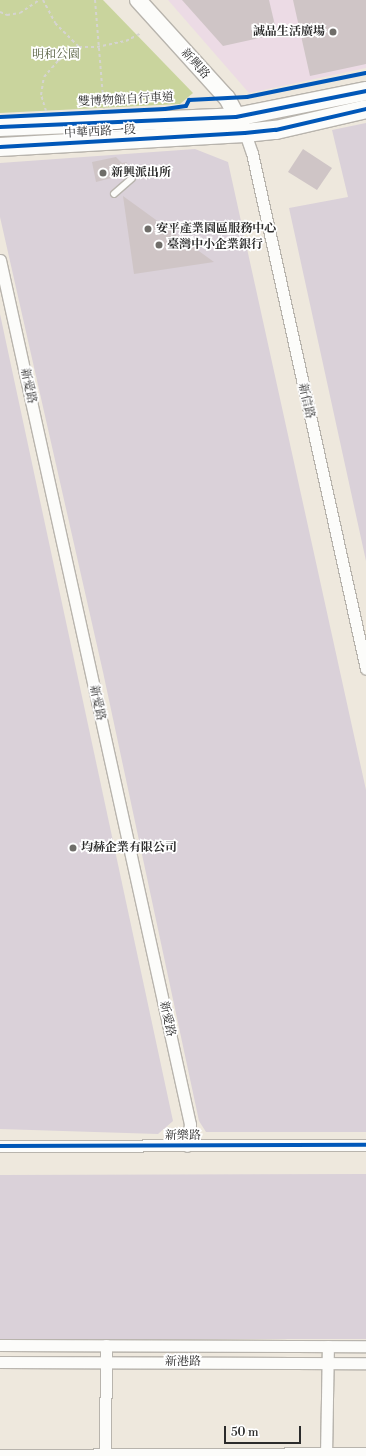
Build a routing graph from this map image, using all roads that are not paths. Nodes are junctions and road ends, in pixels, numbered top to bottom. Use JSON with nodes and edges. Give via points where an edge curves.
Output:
{"nodes":[{"id":1,"x":138,"y":0,"type":"edge"},
{"id":2,"x":366,"y":91,"type":"edge"},
{"id":3,"x":366,"y":109,"type":"edge"},
{"id":4,"x":236,"y":117,"type":"junction"},
{"id":5,"x":0,"y":127,"type":"edge"},
{"id":6,"x":245,"y":133,"type":"junction"},
{"id":7,"x":0,"y":146,"type":"edge"},
{"id":8,"x":132,"y":179,"type":"dead end"},
{"id":9,"x":114,"y":194,"type":"dead end"},
{"id":10,"x":0,"y":260,"type":"edge"},
{"id":11,"x":366,"y":669,"type":"edge"},
{"id":12,"x":366,"y":1145,"type":"edge"},
{"id":13,"x":0,"y":1146,"type":"edge"},
{"id":14,"x":187,"y":1146,"type":"junction"},
{"id":15,"x":0,"y":1345,"type":"edge"},
{"id":16,"x":106,"y":1345,"type":"junction"},
{"id":17,"x":328,"y":1346,"type":"junction"},
{"id":18,"x":366,"y":1346,"type":"edge"},
{"id":19,"x":0,"y":1362,"type":"edge"},
{"id":20,"x":106,"y":1362,"type":"junction"},
{"id":21,"x":328,"y":1363,"type":"junction"},
{"id":22,"x":366,"y":1363,"type":"edge"},
{"id":23,"x":366,"y":1453,"type":"edge"},
{"id":24,"x":0,"y":1455,"type":"edge"},
{"id":25,"x":105,"y":1455,"type":"edge"},
{"id":26,"x":326,"y":1455,"type":"edge"}],
"edges":[{"from":1,"to":4,"type":"street","name":"新興路","via":[[227,98]]},
{"from":2,"to":4,"type":"main road","name":"中華西路一段"},
{"from":3,"to":6,"type":"main road","name":"中華西路一段","via":[[276,130]]},
{"from":4,"to":5,"type":"main road","name":"中華西路一段"},
{"from":4,"to":6,"type":"street","name":"新興路"},
{"from":6,"to":7,"type":"main road","name":"中華西路一段"},
{"from":6,"to":11,"type":"street","name":"新信路","via":[[252,153]]},
{"from":8,"to":9,"type":"lane"},
{"from":10,"to":14,"type":"street","name":"新愛路","via":[[190,1124]]},
{"from":12,"to":14,"type":"street","name":"新樂路"},
{"from":13,"to":14,"type":"street","name":"新樂路"},
{"from":15,"to":16,"type":"street","name":"新港路"},
{"from":16,"to":17,"type":"street","name":"新港路"},
{"from":16,"to":20,"type":"street"},
{"from":17,"to":18,"type":"street","name":"新港路"},
{"from":17,"to":21,"type":"street"},
{"from":19,"to":20,"type":"street","name":"新港路"},
{"from":20,"to":21,"type":"street","name":"新港路"},
{"from":20,"to":25,"type":"street"},
{"from":21,"to":22,"type":"street","name":"新港路"},
{"from":21,"to":26,"type":"street"},
{"from":23,"to":26,"type":"street"},
{"from":24,"to":25,"type":"street"},
{"from":25,"to":26,"type":"street"}]}
